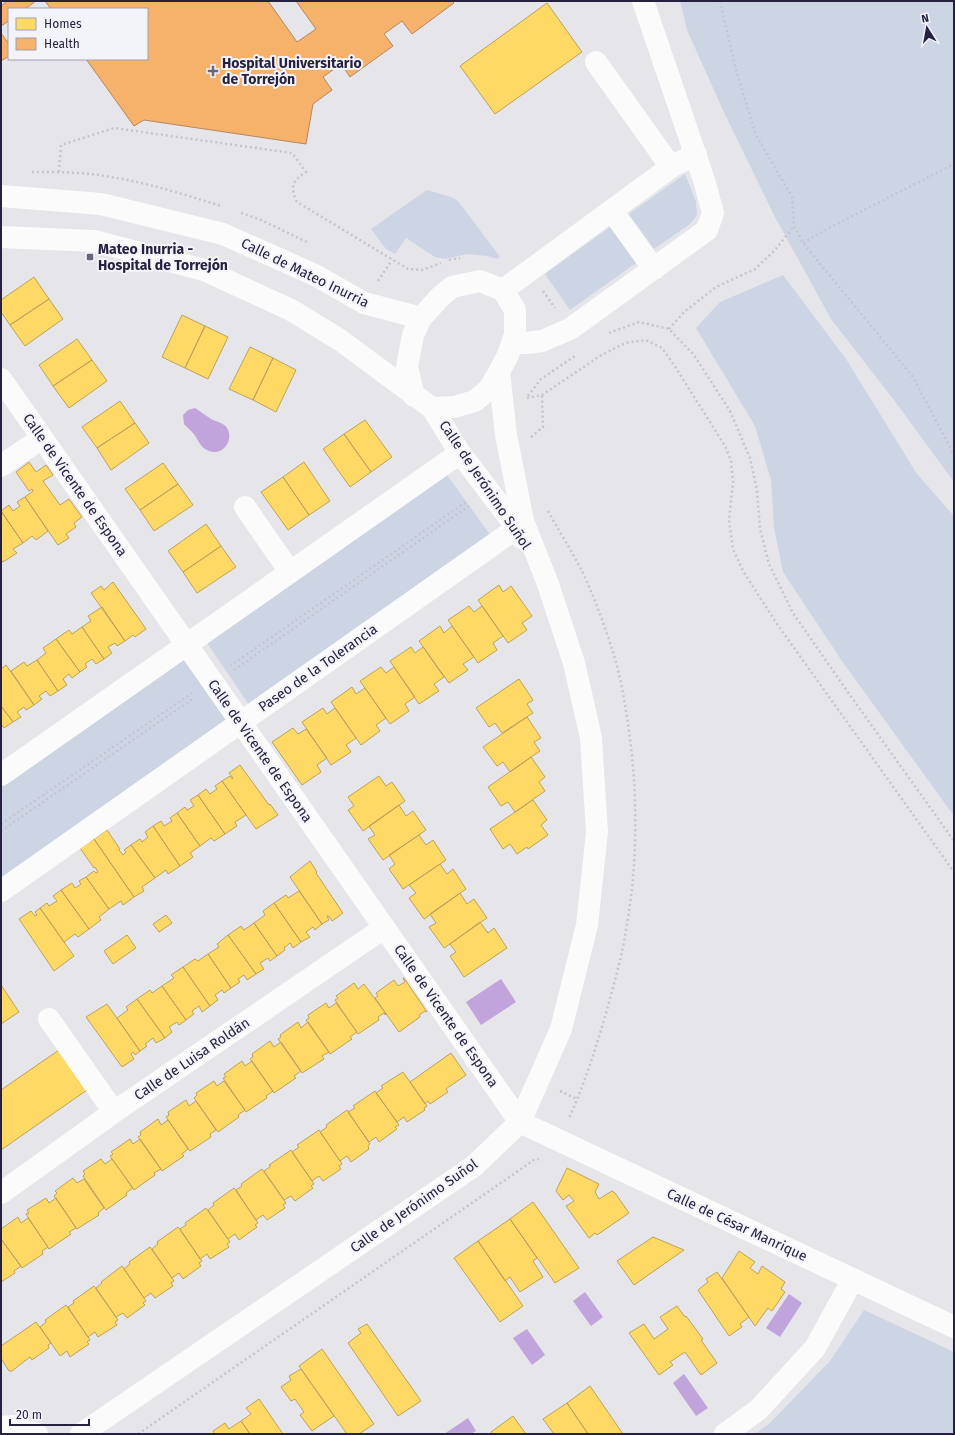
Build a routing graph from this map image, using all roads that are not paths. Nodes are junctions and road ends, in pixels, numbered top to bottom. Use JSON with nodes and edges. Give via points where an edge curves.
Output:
{"nodes":[{"id":1,"x":643,"y":1,"type":"edge"},
{"id":2,"x":596,"y":62,"type":"dead end"},
{"id":3,"x":696,"y":154,"type":"junction"},
{"id":4,"x":671,"y":167,"type":"junction"},
{"id":5,"x":1,"y":196,"type":"edge"},
{"id":6,"x":612,"y":211,"type":"junction"},
{"id":7,"x":1,"y":238,"type":"edge"},
{"id":8,"x":654,"y":269,"type":"junction"},
{"id":9,"x":504,"y":290,"type":"junction"},
{"id":10,"x":421,"y":318,"type":"junction"},
{"id":11,"x":512,"y":344,"type":"junction"},
{"id":12,"x":499,"y":372,"type":"junction"},
{"id":13,"x":1,"y":379,"type":"edge"},
{"id":14,"x":414,"y":396,"type":"junction"},
{"id":15,"x":432,"y":408,"type":"junction"},
{"id":16,"x":42,"y":438,"type":"junction"},
{"id":17,"x":460,"y":453,"type":"junction"},
{"id":18,"x":1,"y":466,"type":"edge"},
{"id":19,"x":245,"y":506,"type":"dead end"},
{"id":20,"x":517,"y":528,"type":"junction"},
{"id":21,"x":290,"y":572,"type":"junction"},
{"id":22,"x":548,"y":584,"type":"junction"},
{"id":23,"x":186,"y":645,"type":"junction"},
{"id":24,"x":240,"y":722,"type":"junction"},
{"id":25,"x":1,"y":775,"type":"edge"},
{"id":26,"x":1,"y":891,"type":"edge"},
{"id":27,"x":384,"y":928,"type":"junction"},
{"id":28,"x":49,"y":1019,"type":"dead end"},
{"id":29,"x":114,"y":1112,"type":"junction"},
{"id":30,"x":520,"y":1122,"type":"junction"},
{"id":31,"x":1,"y":1193,"type":"edge"},
{"id":32,"x":853,"y":1279,"type":"junction"},
{"id":33,"x":954,"y":1327,"type":"edge"},
{"id":34,"x":1,"y":1427,"type":"edge"},
{"id":35,"x":36,"y":1434,"type":"edge"},
{"id":36,"x":81,"y":1434,"type":"edge"},
{"id":37,"x":724,"y":1434,"type":"edge"}],
"edges":[{"from":1,"to":3,"type":"street"},
{"from":2,"to":4,"type":"street"},
{"from":3,"to":4,"type":"street"},
{"from":3,"to":8,"type":"street","via":[[713,213],[707,230]]},
{"from":4,"to":6,"type":"street"},
{"from":5,"to":10,"type":"street","name":"Calle de Mateo Inurria","via":[[101,204],[223,234],[316,275],[364,303]]},
{"from":6,"to":8,"type":"street"},
{"from":6,"to":9,"type":"street"},
{"from":7,"to":14,"type":"street","via":[[94,241],[204,270],[291,310],[346,344]]},
{"from":8,"to":11,"type":"street","via":[[570,329],[542,341]]},
{"from":9,"to":10,"type":"street","via":[[480,281],[452,287]]},
{"from":9,"to":11,"type":"street","via":[[515,310],[515,334]]},
{"from":10,"to":14,"type":"street","via":[[413,335],[407,366]]},
{"from":11,"to":12,"type":"street"},
{"from":12,"to":15,"type":"street","via":[[489,389],[475,401],[454,407]]},
{"from":12,"to":22,"type":"street","name":"Calle de Jerónimo Suñol","via":[[506,435],[523,521]]},
{"from":13,"to":16,"type":"street","name":"Calle de Vicente de Espona"},
{"from":14,"to":15,"type":"street"},
{"from":15,"to":17,"type":"street","name":"Calle de Jerónimo Suñol"},
{"from":16,"to":18,"type":"street"},
{"from":16,"to":23,"type":"street","name":"Calle de Vicente de Espona"},
{"from":17,"to":20,"type":"street","name":"Calle de Jerónimo Suñol","via":[[479,495]]},
{"from":17,"to":21,"type":"street"},
{"from":19,"to":21,"type":"street"},
{"from":20,"to":22,"type":"street","name":"Calle de Jerónimo Suñol"},
{"from":20,"to":24,"type":"street","name":"Paseo de la Tolerancia"},
{"from":21,"to":23,"type":"street"},
{"from":22,"to":30,"type":"street","name":"Calle de Jerónimo Suñol","via":[[574,663],[591,738],[596,832],[588,925],[561,1029]]},
{"from":23,"to":24,"type":"street","name":"Calle de Vicente de Espona"},
{"from":23,"to":25,"type":"street"},
{"from":24,"to":26,"type":"street","name":"Paseo de la Tolerancia"},
{"from":24,"to":27,"type":"street","name":"Calle de Vicente de Espona"},
{"from":27,"to":29,"type":"street","name":"Calle de Luisa Roldán"},
{"from":27,"to":30,"type":"street","name":"Calle de Vicente de Espona"},
{"from":28,"to":29,"type":"street"},
{"from":29,"to":31,"type":"street","name":"Calle de Luisa Roldán"},
{"from":30,"to":32,"type":"street","name":"Calle de César Manrique"},
{"from":30,"to":36,"type":"street","name":"Calle de Jerónimo Suñol","via":[[474,1166]]},
{"from":32,"to":33,"type":"street","name":"Calle de César Manrique"},
{"from":32,"to":37,"type":"street","via":[[815,1348],[758,1410]]},
{"from":34,"to":35,"type":"street","via":[[14,1426]]}]}
